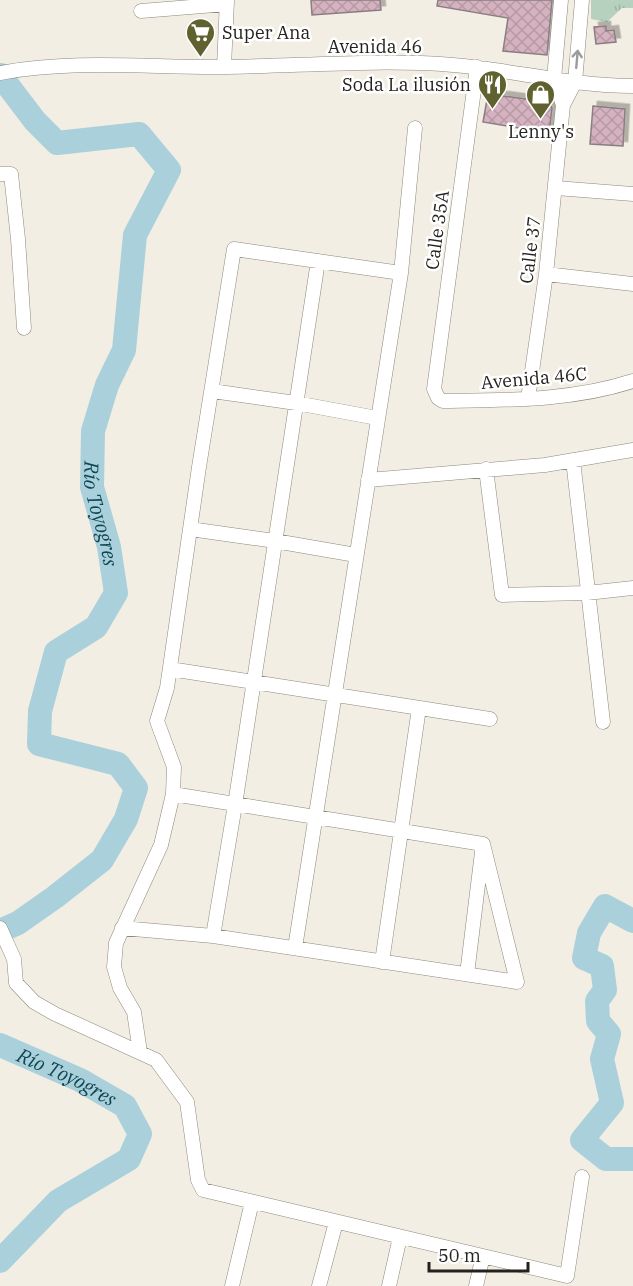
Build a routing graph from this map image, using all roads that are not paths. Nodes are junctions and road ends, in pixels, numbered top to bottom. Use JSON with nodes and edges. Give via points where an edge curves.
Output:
{"nodes":[{"id":1,"x":561,"y":0,"type":"edge"},
{"id":2,"x":582,"y":0,"type":"edge"},
{"id":3,"x":227,"y":2,"type":"edge"},
{"id":4,"x":141,"y":11,"type":"dead end"},
{"id":5,"x":224,"y":67,"type":"junction"},
{"id":6,"x":477,"y":68,"type":"junction"},
{"id":7,"x":4,"y":72,"type":"edge"},
{"id":8,"x":554,"y":79,"type":"junction"},
{"id":9,"x":575,"y":82,"type":"junction"},
{"id":10,"x":633,"y":86,"type":"edge"},
{"id":11,"x":563,"y":105,"type":"junction"},
{"id":12,"x":415,"y":128,"type":"dead end"},
{"id":13,"x":0,"y":174,"type":"edge"},
{"id":14,"x":556,"y":188,"type":"junction"},
{"id":15,"x":633,"y":194,"type":"edge"},
{"id":16,"x":318,"y":261,"type":"junction"},
{"id":17,"x":400,"y":273,"type":"junction"},
{"id":18,"x":546,"y":274,"type":"junction"},
{"id":19,"x":633,"y":284,"type":"edge"},
{"id":20,"x":24,"y":328,"type":"dead end"},
{"id":21,"x":633,"y":381,"type":"edge"},
{"id":22,"x":212,"y":391,"type":"junction"},
{"id":23,"x":438,"y":398,"type":"joint"},
{"id":24,"x":528,"y":399,"type":"junction"},
{"id":25,"x":296,"y":403,"type":"junction"},
{"id":26,"x":377,"y":418,"type":"junction"},
{"id":27,"x":633,"y":450,"type":"edge"},
{"id":28,"x":573,"y":460,"type":"junction"},
{"id":29,"x":486,"y":469,"type":"junction"},
{"id":30,"x":368,"y":480,"type":"junction"},
{"id":31,"x":190,"y":529,"type":"junction"},
{"id":32,"x":275,"y":541,"type":"junction"},
{"id":33,"x":356,"y":555,"type":"junction"},
{"id":34,"x":633,"y":588,"type":"edge"},
{"id":35,"x":587,"y":593,"type":"junction"},
{"id":36,"x":170,"y":669,"type":"junction"},
{"id":37,"x":253,"y":683,"type":"junction"},
{"id":38,"x":334,"y":695,"type":"junction"},
{"id":39,"x":419,"y":708,"type":"junction"},
{"id":40,"x":490,"y":719,"type":"dead end"},
{"id":41,"x":603,"y":722,"type":"dead end"},
{"id":42,"x":173,"y":794,"type":"junction"},
{"id":43,"x":235,"y":805,"type":"junction"},
{"id":44,"x":315,"y":816,"type":"junction"},
{"id":45,"x":400,"y":830,"type":"junction"},
{"id":46,"x":483,"y":844,"type":"junction"},
{"id":47,"x":0,"y":928,"type":"edge"},
{"id":48,"x":122,"y":928,"type":"junction"},
{"id":49,"x":213,"y":936,"type":"junction"},
{"id":50,"x":295,"y":948,"type":"junction"},
{"id":51,"x":382,"y":962,"type":"junction"},
{"id":52,"x":467,"y":974,"type":"junction"},
{"id":53,"x":140,"y":1052,"type":"junction"},
{"id":54,"x":582,"y":1177,"type":"dead end"},
{"id":55,"x":252,"y":1202,"type":"junction"},
{"id":56,"x":336,"y":1222,"type":"junction"},
{"id":57,"x":400,"y":1237,"type":"junction"},
{"id":58,"x":483,"y":1256,"type":"junction"},
{"id":59,"x":565,"y":1281,"type":"edge"},
{"id":60,"x":232,"y":1286,"type":"edge"},
{"id":61,"x":319,"y":1286,"type":"edge"},
{"id":62,"x":389,"y":1286,"type":"edge"},
{"id":63,"x":476,"y":1286,"type":"edge"}],
"edges":[{"from":1,"to":8,"type":"street","name":"Calle 37"},
{"from":9,"to":2,"type":"street","name":"Calle 37","one_way":true},
{"from":3,"to":4,"type":"street"},
{"from":3,"to":5,"type":"street"},
{"from":5,"to":6,"type":"street","name":"Avenida 46","via":[[414,62]]},
{"from":5,"to":7,"type":"street","name":"Avenida 46","via":[[99,65]]},
{"from":6,"to":8,"type":"street","name":"Avenida 46"},
{"from":6,"to":23,"type":"street","name":"Calle 35A","via":[[434,389]]},
{"from":8,"to":9,"type":"street","name":"Avenida 46"},
{"from":8,"to":11,"type":"street","name":"Calle 37"},
{"from":9,"to":10,"type":"street","name":"Avenida 46"},
{"from":9,"to":11,"type":"street","name":"Calle 37"},
{"from":11,"to":14,"type":"street","name":"Calle 37"},
{"from":12,"to":17,"type":"street"},
{"from":13,"to":20,"type":"street","via":[[11,174]]},
{"from":14,"to":15,"type":"street"},
{"from":14,"to":18,"type":"street","name":"Calle 37"},
{"from":16,"to":17,"type":"street"},
{"from":16,"to":22,"type":"street","via":[[234,249]]},
{"from":16,"to":25,"type":"street"},
{"from":17,"to":26,"type":"street"},
{"from":18,"to":19,"type":"street"},
{"from":18,"to":24,"type":"street","name":"Calle 37"},
{"from":21,"to":24,"type":"street","name":"Avenida 46C","via":[[607,390]]},
{"from":22,"to":25,"type":"street"},
{"from":22,"to":31,"type":"street"},
{"from":23,"to":24,"type":"street","name":"Avenida 46C"},
{"from":25,"to":26,"type":"street"},
{"from":25,"to":32,"type":"street"},
{"from":26,"to":30,"type":"street"},
{"from":27,"to":28,"type":"street"},
{"from":28,"to":29,"type":"street"},
{"from":28,"to":35,"type":"street"},
{"from":29,"to":30,"type":"street"},
{"from":29,"to":35,"type":"street","via":[[502,595]]},
{"from":30,"to":33,"type":"street"},
{"from":31,"to":32,"type":"street"},
{"from":31,"to":36,"type":"street"},
{"from":32,"to":33,"type":"street"},
{"from":32,"to":37,"type":"street"},
{"from":33,"to":38,"type":"street"},
{"from":34,"to":35,"type":"street"},
{"from":35,"to":41,"type":"street"},
{"from":36,"to":37,"type":"street"},
{"from":36,"to":42,"type":"street","via":[[157,721],[174,767]]},
{"from":37,"to":38,"type":"street"},
{"from":37,"to":43,"type":"street"},
{"from":38,"to":39,"type":"street"},
{"from":38,"to":44,"type":"street"},
{"from":39,"to":40,"type":"street"},
{"from":39,"to":45,"type":"street"},
{"from":42,"to":43,"type":"street"},
{"from":42,"to":48,"type":"street","via":[[161,845]]},
{"from":43,"to":44,"type":"street"},
{"from":43,"to":49,"type":"street"},
{"from":44,"to":45,"type":"street"},
{"from":44,"to":50,"type":"street"},
{"from":45,"to":46,"type":"street"},
{"from":45,"to":51,"type":"street"},
{"from":46,"to":52,"type":"street"},
{"from":46,"to":52,"type":"street","via":[[517,982]]},
{"from":47,"to":53,"type":"street","via":[[14,959],[16,983],[34,1002]]},
{"from":48,"to":49,"type":"street"},
{"from":48,"to":53,"type":"street","via":[[114,967],[120,988],[134,1012]]},
{"from":49,"to":50,"type":"street"},
{"from":50,"to":51,"type":"street"},
{"from":51,"to":52,"type":"street"},
{"from":53,"to":55,"type":"street","via":[[156,1060],[188,1102],[198,1180],[203,1190]]},
{"from":54,"to":59,"type":"street"},
{"from":55,"to":56,"type":"street"},
{"from":55,"to":60,"type":"street"},
{"from":56,"to":57,"type":"street"},
{"from":56,"to":61,"type":"street"},
{"from":57,"to":58,"type":"street"},
{"from":57,"to":62,"type":"street"},
{"from":58,"to":59,"type":"street"},
{"from":58,"to":63,"type":"street"}]}
